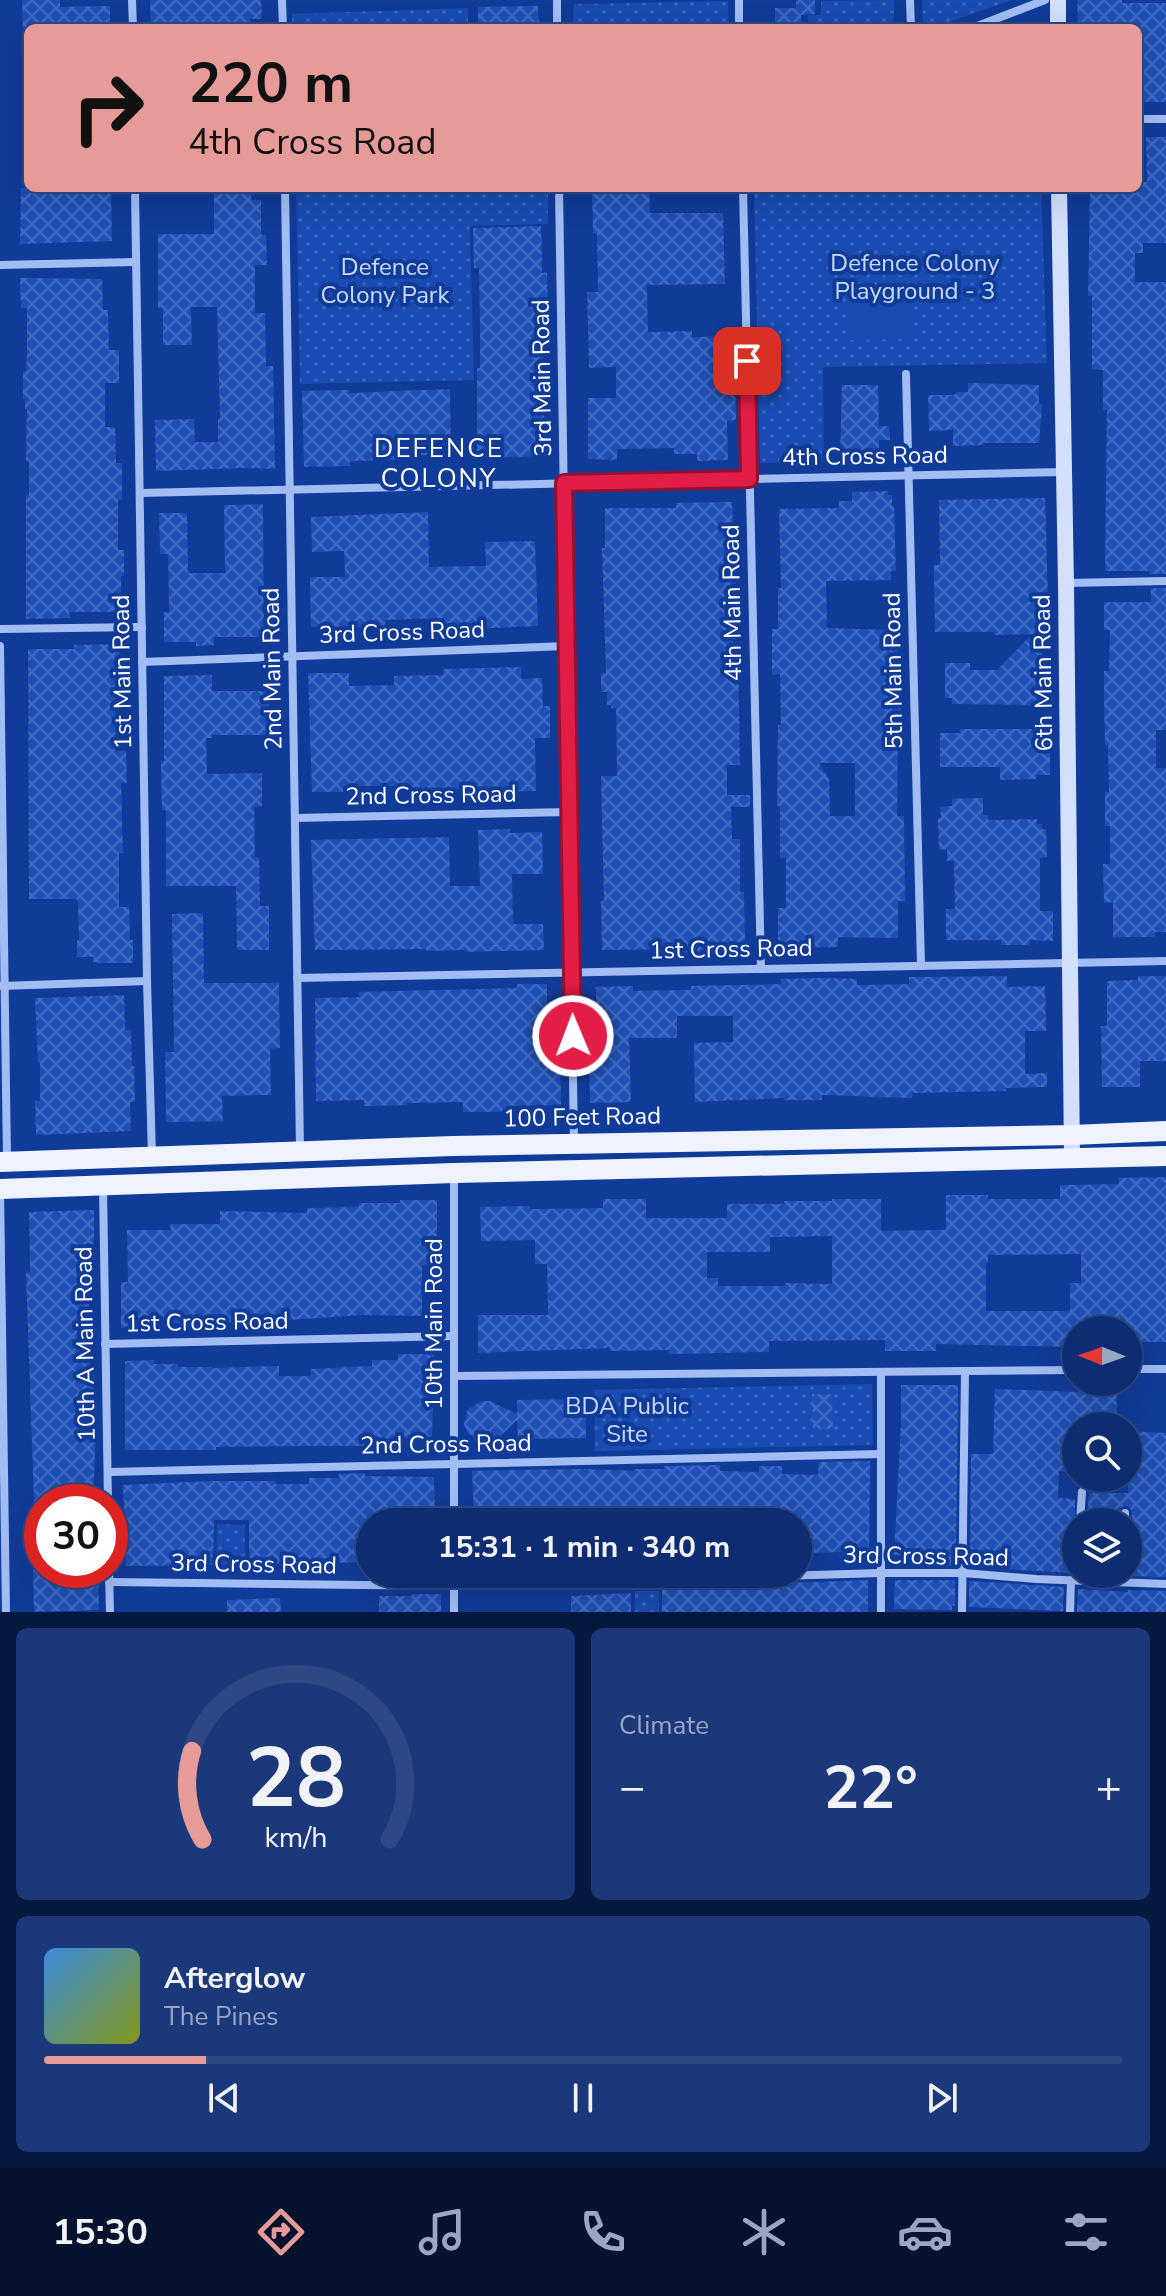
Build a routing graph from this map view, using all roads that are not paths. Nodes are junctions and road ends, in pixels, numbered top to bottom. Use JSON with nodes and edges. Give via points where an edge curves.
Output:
{"nodes":[{"id":1,"x":132,"y":0,"type":"edge"},
{"id":2,"x":282,"y":0,"type":"edge"},
{"id":3,"x":557,"y":0,"type":"edge"},
{"id":4,"x":739,"y":0,"type":"edge"},
{"id":5,"x":910,"y":0,"type":"edge"},
{"id":6,"x":1045,"y":0,"type":"edge"},
{"id":7,"x":1058,"y":0,"type":"edge"},
{"id":8,"x":133,"y":24,"type":"edge"},
{"id":9,"x":283,"y":24,"type":"edge"},
{"id":10,"x":557,"y":24,"type":"edge"},
{"id":11,"x":739,"y":24,"type":"edge"},
{"id":12,"x":911,"y":24,"type":"edge"},
{"id":13,"x":982,"y":24,"type":"edge"},
{"id":14,"x":1058,"y":24,"type":"edge"},
{"id":15,"x":1142,"y":119,"type":"edge"},
{"id":16,"x":1166,"y":119,"type":"edge"},
{"id":17,"x":135,"y":192,"type":"edge"},
{"id":18,"x":285,"y":192,"type":"edge"},
{"id":19,"x":559,"y":192,"type":"edge"},
{"id":20,"x":743,"y":192,"type":"edge"},
{"id":21,"x":1059,"y":192,"type":"edge"},
{"id":22,"x":136,"y":262,"type":"junction"},
{"id":23,"x":0,"y":265,"type":"edge"},
{"id":24,"x":906,"y":374,"type":"dead end"},
{"id":25,"x":1064,"y":472,"type":"junction"},
{"id":26,"x":909,"y":475,"type":"junction"},
{"id":27,"x":749,"y":479,"type":"junction"},
{"id":28,"x":564,"y":483,"type":"junction"},
{"id":29,"x":290,"y":490,"type":"junction"},
{"id":30,"x":140,"y":493,"type":"junction"},
{"id":31,"x":1166,"y":581,"type":"edge"},
{"id":32,"x":1066,"y":583,"type":"junction"},
{"id":33,"x":142,"y":627,"type":"junction"},
{"id":34,"x":0,"y":629,"type":"edge"},
{"id":35,"x":0,"y":646,"type":"edge"},
{"id":36,"x":567,"y":646,"type":"junction"},
{"id":37,"x":292,"y":656,"type":"junction"},
{"id":38,"x":142,"y":662,"type":"junction"},
{"id":39,"x":569,"y":812,"type":"junction"},
{"id":40,"x":295,"y":818,"type":"junction"},
{"id":41,"x":1166,"y":961,"type":"edge"},
{"id":42,"x":1071,"y":963,"type":"junction"},
{"id":43,"x":921,"y":966,"type":"junction"},
{"id":44,"x":761,"y":969,"type":"junction"},
{"id":45,"x":572,"y":972,"type":"junction"},
{"id":46,"x":297,"y":978,"type":"junction"},
{"id":47,"x":147,"y":981,"type":"junction"},
{"id":48,"x":2,"y":986,"type":"edge"},
{"id":49,"x":1166,"y":1131,"type":"edge"},
{"id":50,"x":1072,"y":1135,"type":"junction"},
{"id":51,"x":574,"y":1143,"type":"junction"},
{"id":52,"x":300,"y":1150,"type":"junction"},
{"id":53,"x":152,"y":1156,"type":"junction"},
{"id":54,"x":1166,"y":1156,"type":"edge"},
{"id":55,"x":1072,"y":1158,"type":"junction"},
{"id":56,"x":4,"y":1162,"type":"edge"},
{"id":57,"x":454,"y":1173,"type":"junction"},
{"id":58,"x":103,"y":1186,"type":"junction"},
{"id":59,"x":0,"y":1189,"type":"edge"},
{"id":60,"x":454,"y":1336,"type":"junction"},
{"id":61,"x":105,"y":1344,"type":"junction"},
{"id":62,"x":1142,"y":1369,"type":"edge"},
{"id":63,"x":1166,"y":1369,"type":"edge"},
{"id":64,"x":1062,"y":1370,"type":"edge"},
{"id":65,"x":965,"y":1371,"type":"junction"},
{"id":66,"x":881,"y":1372,"type":"junction"},
{"id":67,"x":454,"y":1376,"type":"junction"},
{"id":68,"x":881,"y":1454,"type":"junction"},
{"id":69,"x":454,"y":1464,"type":"junction"},
{"id":70,"x":108,"y":1472,"type":"junction"},
{"id":71,"x":108,"y":1484,"type":"edge"},
{"id":72,"x":1082,"y":1492,"type":"dead end"},
{"id":73,"x":454,"y":1508,"type":"edge"},
{"id":74,"x":1081,"y":1508,"type":"edge"},
{"id":75,"x":881,"y":1573,"type":"junction"},
{"id":76,"x":963,"y":1573,"type":"junction"},
{"id":77,"x":812,"y":1575,"type":"edge"},
{"id":78,"x":1062,"y":1577,"type":"edge"},
{"id":79,"x":1142,"y":1581,"type":"edge"},
{"id":80,"x":128,"y":1582,"type":"edge"},
{"id":81,"x":1166,"y":1584,"type":"edge"},
{"id":82,"x":356,"y":1585,"type":"edge"},
{"id":83,"x":109,"y":1588,"type":"edge"},
{"id":84,"x":454,"y":1588,"type":"edge"},
{"id":85,"x":1074,"y":1588,"type":"edge"},
{"id":86,"x":6,"y":1612,"type":"edge"},
{"id":87,"x":110,"y":1612,"type":"edge"},
{"id":88,"x":454,"y":1612,"type":"edge"},
{"id":89,"x":881,"y":1612,"type":"edge"},
{"id":90,"x":962,"y":1612,"type":"edge"},
{"id":91,"x":1070,"y":1612,"type":"edge"}],
"edges":[{"from":1,"to":8,"type":"street"},
{"from":2,"to":9,"type":"street"},
{"from":3,"to":10,"type":"street"},
{"from":4,"to":11,"type":"street"},
{"from":5,"to":12,"type":"street"},
{"from":6,"to":13,"type":"street"},
{"from":7,"to":14,"type":"street"},
{"from":15,"to":16,"type":"street"},
{"from":17,"to":22,"type":"street","name":"1st Main Road"},
{"from":18,"to":29,"type":"street","name":"2nd Main Road"},
{"from":19,"to":28,"type":"street","name":"3rd Main Road"},
{"from":20,"to":27,"type":"street","name":"4th Main Road"},
{"from":21,"to":25,"type":"street","name":"6th Main Road"},
{"from":22,"to":23,"type":"street"},
{"from":22,"to":30,"type":"street","name":"1st Main Road"},
{"from":24,"to":26,"type":"street","name":"5th Main Road"},
{"from":25,"to":26,"type":"street","name":"4th Cross Road"},
{"from":25,"to":32,"type":"street","name":"6th Main Road"},
{"from":26,"to":27,"type":"street","name":"4th Cross Road"},
{"from":26,"to":43,"type":"street","name":"5th Main Road"},
{"from":27,"to":28,"type":"street","name":"4th Cross Road"},
{"from":27,"to":44,"type":"street","name":"4th Main Road"},
{"from":28,"to":29,"type":"street","name":"4th Cross Road"},
{"from":28,"to":36,"type":"street","name":"3rd Main Road"},
{"from":29,"to":30,"type":"street","name":"4th Cross Road"},
{"from":29,"to":37,"type":"street","name":"2nd Main Road"},
{"from":30,"to":33,"type":"street","name":"1st Main Road"},
{"from":31,"to":32,"type":"street"},
{"from":32,"to":42,"type":"street","name":"6th Main Road"},
{"from":33,"to":34,"type":"street"},
{"from":33,"to":38,"type":"street","name":"1st Main Road"},
{"from":35,"to":48,"type":"street"},
{"from":36,"to":37,"type":"street","name":"3rd Cross Road"},
{"from":36,"to":39,"type":"street","name":"3rd Main Road"},
{"from":37,"to":38,"type":"street","name":"3rd Cross Road"},
{"from":37,"to":40,"type":"street","name":"2nd Main Road"},
{"from":38,"to":47,"type":"street","name":"1st Main Road"},
{"from":39,"to":40,"type":"street","name":"2nd Cross Road"},
{"from":39,"to":45,"type":"street","name":"3rd Main Road"},
{"from":40,"to":46,"type":"street","name":"2nd Main Road"},
{"from":41,"to":42,"type":"street","name":"1st Cross Road"},
{"from":42,"to":43,"type":"street","name":"1st Cross Road"},
{"from":42,"to":50,"type":"street","name":"6th Main Road"},
{"from":43,"to":44,"type":"street","name":"1st Cross Road"},
{"from":44,"to":45,"type":"street","name":"1st Cross Road"},
{"from":45,"to":46,"type":"street","name":"1st Cross Road"},
{"from":45,"to":51,"type":"street","name":"3rd Main Road"},
{"from":46,"to":52,"type":"street","name":"2nd Main Road"},
{"from":47,"to":48,"type":"street"},
{"from":47,"to":53,"type":"street","name":"1st Main Road"},
{"from":48,"to":56,"type":"street"},
{"from":49,"to":50,"type":"main road","name":"100 Feet Road"},
{"from":50,"to":51,"type":"main road","name":"100 Feet Road"},
{"from":50,"to":55,"type":"street","name":"6th Main Road"},
{"from":51,"to":52,"type":"main road","name":"100 Feet Road"},
{"from":52,"to":53,"type":"main road","name":"100 Feet Road"},
{"from":53,"to":56,"type":"main road","name":"100 Feet Road"},
{"from":54,"to":55,"type":"main road"},
{"from":55,"to":57,"type":"main road"},
{"from":57,"to":58,"type":"main road"},
{"from":57,"to":60,"type":"street","name":"10th Main Road"},
{"from":58,"to":59,"type":"main road"},
{"from":58,"to":61,"type":"street","name":"10th A Main Road"},
{"from":59,"to":86,"type":"street"},
{"from":60,"to":61,"type":"street","name":"1st Cross Road"},
{"from":60,"to":67,"type":"street","name":"10th Main Road"},
{"from":61,"to":70,"type":"street","name":"10th A Main Road"},
{"from":62,"to":63,"type":"street"},
{"from":64,"to":65,"type":"street"},
{"from":65,"to":66,"type":"street"},
{"from":65,"to":76,"type":"street"},
{"from":66,"to":67,"type":"street"},
{"from":66,"to":68,"type":"street"},
{"from":67,"to":69,"type":"street","name":"10th Main Road"},
{"from":68,"to":69,"type":"street","name":"2nd Cross Road"},
{"from":68,"to":75,"type":"street"},
{"from":69,"to":70,"type":"street","name":"2nd Cross Road"},
{"from":69,"to":73,"type":"street","name":"10th Main Road"},
{"from":70,"to":71,"type":"street","name":"10th A Main Road"},
{"from":72,"to":74,"type":"street"},
{"from":75,"to":76,"type":"street","name":"3rd Cross Road"},
{"from":75,"to":77,"type":"street","name":"3rd Cross Road"},
{"from":75,"to":89,"type":"street"},
{"from":76,"to":78,"type":"street","name":"3rd Cross Road"},
{"from":76,"to":90,"type":"street"},
{"from":79,"to":81,"type":"street","name":"3rd Cross Road"},
{"from":80,"to":82,"type":"street","name":"3rd Cross Road"},
{"from":83,"to":87,"type":"street"},
{"from":84,"to":88,"type":"street"},
{"from":85,"to":91,"type":"street"}]}
